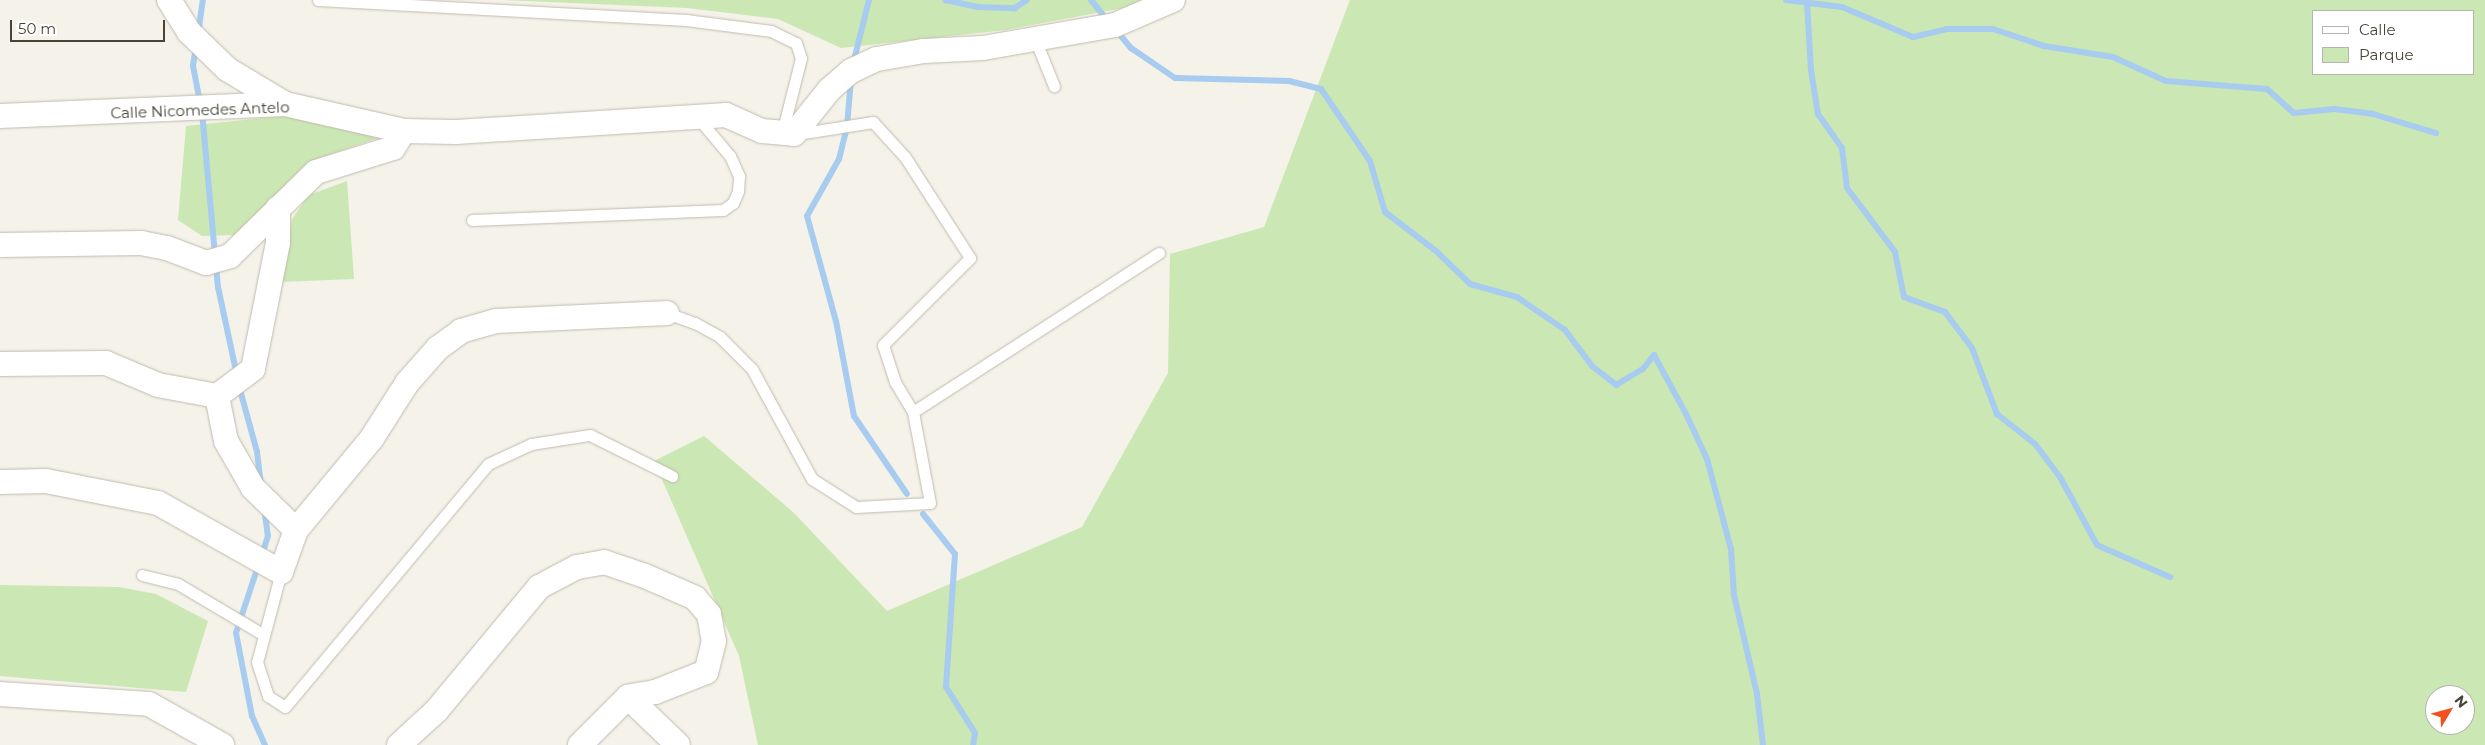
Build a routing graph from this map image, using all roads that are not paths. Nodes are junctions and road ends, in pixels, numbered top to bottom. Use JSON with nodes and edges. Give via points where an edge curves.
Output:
{"nodes":[{"id":1,"x":169,"y":0,"type":"edge"},
{"id":2,"x":318,"y":0,"type":"edge"},
{"id":3,"x":1173,"y":0,"type":"edge"},
{"id":4,"x":1035,"y":39,"type":"junction"},
{"id":5,"x":1054,"y":86,"type":"dead end"},
{"id":6,"x":286,"y":104,"type":"junction"},
{"id":7,"x":0,"y":116,"type":"edge"},
{"id":8,"x":697,"y":118,"type":"junction"},
{"id":9,"x":404,"y":131,"type":"junction"},
{"id":10,"x":788,"y":134,"type":"junction"},
{"id":11,"x":278,"y":208,"type":"junction"},
{"id":12,"x":472,"y":220,"type":"dead end"},
{"id":13,"x":0,"y":245,"type":"edge"},
{"id":14,"x":1159,"y":254,"type":"dead end"},
{"id":15,"x":667,"y":313,"type":"joint"},
{"id":16,"x":0,"y":364,"type":"edge"},
{"id":17,"x":217,"y":396,"type":"junction"},
{"id":18,"x":913,"y":412,"type":"junction"},
{"id":19,"x":672,"y":476,"type":"dead end"},
{"id":20,"x":0,"y":482,"type":"edge"},
{"id":21,"x":296,"y":530,"type":"junction"},
{"id":22,"x":281,"y":572,"type":"junction"},
{"id":23,"x":142,"y":575,"type":"dead end"},
{"id":24,"x":264,"y":635,"type":"junction"},
{"id":25,"x":0,"y":694,"type":"edge"},
{"id":26,"x":628,"y":697,"type":"junction"},
{"id":27,"x":222,"y":745,"type":"edge"},
{"id":28,"x":399,"y":745,"type":"edge"},
{"id":29,"x":580,"y":745,"type":"edge"},
{"id":30,"x":678,"y":745,"type":"edge"}],
"edges":[{"from":1,"to":6,"type":"street","via":[[189,32],[227,69]]},
{"from":2,"to":10,"type":"lane","via":[[686,20],[771,32],[796,43],[801,58]]},
{"from":3,"to":4,"type":"street","via":[[1115,25]]},
{"from":4,"to":5,"type":"lane"},
{"from":4,"to":10,"type":"street","via":[[877,59],[851,71]]},
{"from":6,"to":7,"type":"street","name":"Calle Nicomedes Antelo"},
{"from":6,"to":9,"type":"street","name":"Calle Nicomedes Antelo"},
{"from":8,"to":9,"type":"street","name":"Calle Nicomedes Antelo","via":[[456,132]]},
{"from":8,"to":10,"type":"street","name":"Calle Nicomedes Antelo","via":[[726,115],[762,131]]},
{"from":8,"to":12,"type":"lane","via":[[730,156],[738,176],[736,197],[723,210]]},
{"from":9,"to":11,"type":"street","via":[[393,148],[316,172]]},
{"from":10,"to":18,"type":"lane","via":[[873,122],[905,157],[970,258],[883,345],[895,382]]},
{"from":11,"to":13,"type":"street","via":[[230,256],[206,263],[141,242]]},
{"from":11,"to":17,"type":"street","via":[[278,243],[253,368]]},
{"from":14,"to":18,"type":"lane"},
{"from":15,"to":18,"type":"lane","via":[[695,322],[720,337],[752,369],[812,480],[856,507],[930,503]]},
{"from":15,"to":21,"type":"street","via":[[497,321],[461,331],[438,348],[407,383],[372,438]]},
{"from":16,"to":17,"type":"street","via":[[106,363],[158,385]]},
{"from":17,"to":21,"type":"street","via":[[226,441],[253,488]]},
{"from":19,"to":24,"type":"lane","via":[[590,435],[531,444],[488,464],[286,707],[268,696],[257,662]]},
{"from":20,"to":22,"type":"street","via":[[46,481],[158,503]]},
{"from":21,"to":22,"type":"street"},
{"from":22,"to":24,"type":"lane"},
{"from":23,"to":24,"type":"lane","via":[[178,584]]},
{"from":25,"to":27,"type":"street","via":[[149,704]]},
{"from":26,"to":28,"type":"street","via":[[655,692],[706,672],[714,641],[709,614],[695,598],[645,576],[604,562],[576,567],[538,587],[437,710]]},
{"from":26,"to":29,"type":"street"},
{"from":26,"to":30,"type":"street"}]}
